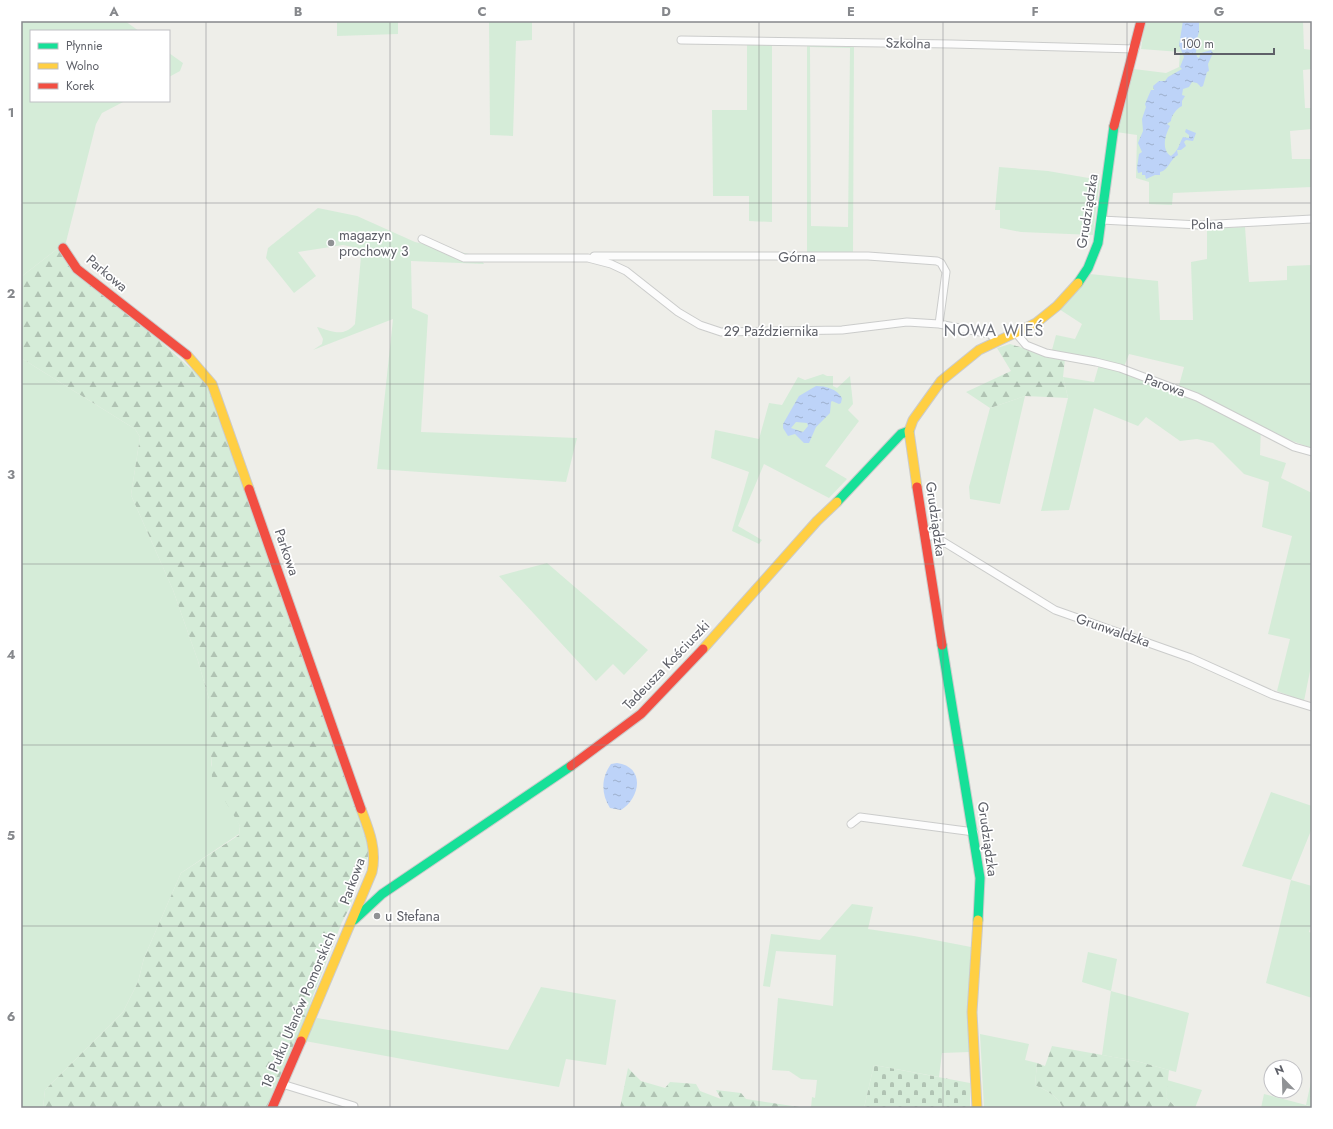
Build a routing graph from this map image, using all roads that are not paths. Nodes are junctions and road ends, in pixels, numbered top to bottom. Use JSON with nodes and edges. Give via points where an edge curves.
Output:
{"nodes":[{"id":1,"x":1141,"y":21,"type":"edge"},
{"id":2,"x":681,"y":40,"type":"dead end"},
{"id":3,"x":1135,"y":50,"type":"junction"},
{"id":4,"x":1312,"y":219,"type":"edge"},
{"id":5,"x":1101,"y":220,"type":"junction"},
{"id":6,"x":422,"y":239,"type":"dead end"},
{"id":7,"x":63,"y":248,"type":"dead end"},
{"id":8,"x":591,"y":259,"type":"junction"},
{"id":9,"x":939,"y":324,"type":"junction"},
{"id":10,"x":1016,"y":333,"type":"junction"},
{"id":11,"x":996,"y":341,"type":"junction"},
{"id":12,"x":909,"y":431,"type":"junction"},
{"id":13,"x":1312,"y":452,"type":"edge"},
{"id":14,"x":924,"y":536,"type":"junction"},
{"id":15,"x":1312,"y":707,"type":"edge"},
{"id":16,"x":851,"y":824,"type":"dead end"},
{"id":17,"x":974,"y":832,"type":"junction"},
{"id":18,"x":351,"y":922,"type":"junction"},
{"id":19,"x":282,"y":1084,"type":"junction"},
{"id":20,"x":357,"y":1107,"type":"edge"},
{"id":21,"x":272,"y":1108,"type":"edge"},
{"id":22,"x":977,"y":1108,"type":"edge"}],
"edges":[{"from":1,"to":3,"type":"street","name":"Grudziądzka"},
{"from":2,"to":3,"type":"street","name":"Szkolna"},
{"from":3,"to":5,"type":"street","name":"Grudziądzka","via":[[1114,124]]},
{"from":4,"to":5,"type":"street","name":"Polna","via":[[1199,225]]},
{"from":5,"to":10,"type":"street","name":"Grudziądzka","via":[[1094,256],[1082,278],[1057,306],[1036,323]]},
{"from":6,"to":8,"type":"street","name":"29 Października","via":[[464,258]]},
{"from":7,"to":18,"type":"street","name":"Parkowa","via":[[77,269],[185,353],[212,384],[373,842],[376,854],[374,867]]},
{"from":8,"to":9,"type":"street","name":"29 Października","via":[[626,271],[678,312],[700,325],[721,332],[842,330],[907,322]]},
{"from":8,"to":9,"type":"street","name":"Górna","via":[[594,256],[868,256],[937,261],[946,272]]},
{"from":9,"to":11,"type":"street","name":"29 Października","via":[[990,334]]},
{"from":10,"to":11,"type":"street","name":"Grudziądzka"},
{"from":10,"to":13,"type":"street","name":"Parowa","via":[[1026,345],[1046,353],[1120,368],[1197,397],[1294,447]]},
{"from":11,"to":12,"type":"street","name":"Grudziądzka","via":[[962,362],[941,381],[913,420]]},
{"from":12,"to":14,"type":"street","name":"Grudziądzka"},
{"from":12,"to":18,"type":"street","name":"Tadeusza Kościuszki","via":[[901,434],[817,521],[684,670],[641,714],[569,767],[382,894]]},
{"from":14,"to":15,"type":"street","name":"Grunwaldzka","via":[[934,536],[1055,610],[1191,658],[1273,695]]},
{"from":14,"to":17,"type":"street","name":"Grudziądzka"},
{"from":16,"to":17,"type":"street","via":[[860,817]]},
{"from":17,"to":22,"type":"street","name":"Grudziądzka","via":[[980,897],[972,1000]]},
{"from":18,"to":19,"type":"street","name":"18 Pułku Ułanów Pomorskich"},
{"from":19,"to":20,"type":"street"},
{"from":19,"to":21,"type":"street","name":"18 Pułku Ułanów Pomorskich"}]}
